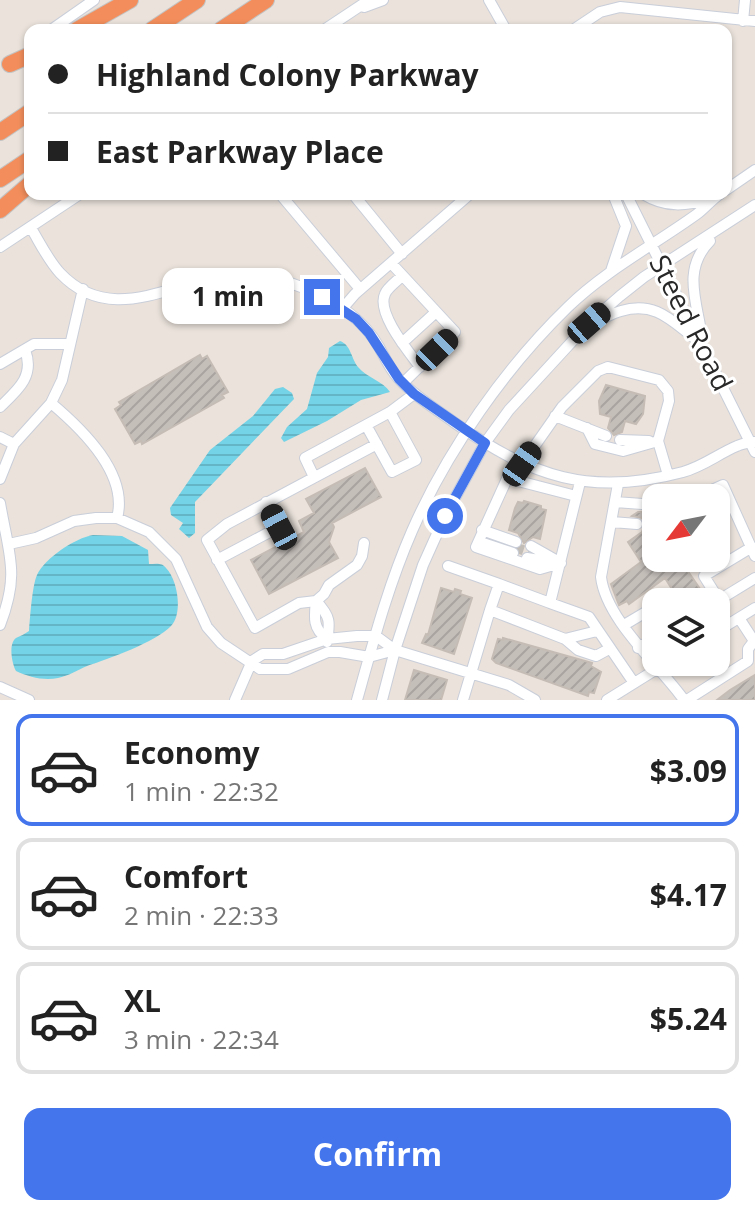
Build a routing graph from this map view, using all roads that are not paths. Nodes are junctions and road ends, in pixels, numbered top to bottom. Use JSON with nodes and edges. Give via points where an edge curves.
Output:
{"nodes":[{"id":1,"x":94,"y":0,"type":"edge"},
{"id":2,"x":130,"y":0,"type":"edge"},
{"id":3,"x":197,"y":0,"type":"edge"},
{"id":4,"x":266,"y":0,"type":"edge"},
{"id":5,"x":369,"y":0,"type":"edge"},
{"id":6,"x":383,"y":0,"type":"edge"},
{"id":7,"x":745,"y":0,"type":"edge"},
{"id":8,"x":488,"y":1,"type":"edge"},
{"id":9,"x":351,"y":12,"type":"junction"},
{"id":10,"x":749,"y":21,"type":"edge"},
{"id":11,"x":60,"y":24,"type":"edge"},
{"id":12,"x":88,"y":24,"type":"edge"},
{"id":13,"x":161,"y":24,"type":"edge"},
{"id":14,"x":230,"y":24,"type":"edge"},
{"id":15,"x":333,"y":24,"type":"edge"},
{"id":16,"x":502,"y":24,"type":"edge"},
{"id":17,"x":582,"y":24,"type":"edge"},
{"id":18,"x":24,"y":51,"type":"edge"},
{"id":19,"x":24,"y":58,"type":"edge"},
{"id":20,"x":10,"y":64,"type":"joint"},
{"id":21,"x":24,"y":116,"type":"edge"},
{"id":22,"x":0,"y":132,"type":"edge"},
{"id":23,"x":24,"y":163,"type":"edge"},
{"id":24,"x":755,"y":170,"type":"edge"},
{"id":25,"x":0,"y":179,"type":"edge"},
{"id":26,"x":732,"y":186,"type":"edge"},
{"id":27,"x":24,"y":189,"type":"edge"},
{"id":28,"x":71,"y":200,"type":"edge"},
{"id":29,"x":285,"y":200,"type":"edge"},
{"id":30,"x":358,"y":200,"type":"edge"},
{"id":31,"x":463,"y":200,"type":"edge"},
{"id":32,"x":615,"y":200,"type":"edge"},
{"id":33,"x":629,"y":200,"type":"edge"},
{"id":34,"x":652,"y":200,"type":"edge"},
{"id":35,"x":698,"y":200,"type":"edge"},
{"id":36,"x":712,"y":200,"type":"edge"},
{"id":37,"x":755,"y":205,"type":"edge"},
{"id":38,"x":0,"y":210,"type":"edge"},
{"id":39,"x":728,"y":224,"type":"junction"},
{"id":40,"x":31,"y":228,"type":"junction"},
{"id":41,"x":652,"y":243,"type":"junction"},
{"id":42,"x":0,"y":247,"type":"edge"},
{"id":43,"x":402,"y":254,"type":"junction"},
{"id":44,"x":391,"y":263,"type":"junction"},
{"id":45,"x":663,"y":266,"type":"junction"},
{"id":46,"x":611,"y":271,"type":"junction"},
{"id":47,"x":402,"y":276,"type":"junction"},
{"id":48,"x":83,"y":289,"type":"junction"},
{"id":49,"x":360,"y":289,"type":"junction"},
{"id":50,"x":342,"y":309,"type":"junction"},
{"id":51,"x":436,"y":312,"type":"junction"},
{"id":52,"x":589,"y":323,"type":"junction"},
{"id":53,"x":402,"y":343,"type":"junction"},
{"id":54,"x":70,"y":344,"type":"junction"},
{"id":55,"x":703,"y":344,"type":"junction"},
{"id":56,"x":25,"y":350,"type":"junction"},
{"id":57,"x":0,"y":364,"type":"edge"},
{"id":58,"x":420,"y":367,"type":"junction"},
{"id":59,"x":403,"y":383,"type":"junction"},
{"id":60,"x":414,"y":394,"type":"junction"},
{"id":61,"x":51,"y":403,"type":"junction"},
{"id":62,"x":0,"y":407,"type":"edge"},
{"id":63,"x":390,"y":412,"type":"junction"},
{"id":64,"x":555,"y":416,"type":"junction"},
{"id":65,"x":366,"y":425,"type":"junction"},
{"id":66,"x":587,"y":428,"type":"junction"},
{"id":67,"x":467,"y":432,"type":"junction"},
{"id":68,"x":606,"y":436,"type":"dead end"},
{"id":69,"x":0,"y":437,"type":"edge"},
{"id":70,"x":620,"y":440,"type":"dead end"},
{"id":71,"x":658,"y":441,"type":"junction"},
{"id":72,"x":485,"y":443,"type":"junction"},
{"id":73,"x":14,"y":444,"type":"junction"},
{"id":74,"x":377,"y":444,"type":"junction"},
{"id":75,"x":754,"y":446,"type":"edge"},
{"id":76,"x":518,"y":462,"type":"junction"},
{"id":77,"x":668,"y":475,"type":"junction"},
{"id":78,"x":314,"y":477,"type":"junction"},
{"id":79,"x":507,"y":478,"type":"junction"},
{"id":80,"x":0,"y":479,"type":"edge"},
{"id":81,"x":580,"y":482,"type":"junction"},
{"id":82,"x":618,"y":484,"type":"junction"},
{"id":83,"x":576,"y":496,"type":"junction"},
{"id":84,"x":730,"y":500,"type":"edge"},
{"id":85,"x":266,"y":502,"type":"junction"},
{"id":86,"x":615,"y":502,"type":"junction"},
{"id":87,"x":0,"y":503,"type":"edge"},
{"id":88,"x":642,"y":508,"type":"edge"},
{"id":89,"x":117,"y":518,"type":"junction"},
{"id":90,"x":612,"y":522,"type":"junction"},
{"id":91,"x":637,"y":524,"type":"dead end"},
{"id":92,"x":5,"y":538,"type":"edge"},
{"id":93,"x":479,"y":538,"type":"junction"},
{"id":94,"x":364,"y":543,"type":"dead end"},
{"id":95,"x":514,"y":547,"type":"tunnel mouth"},
{"id":96,"x":753,"y":551,"type":"edge"},
{"id":97,"x":529,"y":552,"type":"tunnel mouth"},
{"id":98,"x":217,"y":560,"type":"junction"},
{"id":99,"x":561,"y":563,"type":"junction"},
{"id":100,"x":448,"y":566,"type":"dead end"},
{"id":101,"x":755,"y":578,"type":"edge"},
{"id":102,"x":499,"y":584,"type":"junction"},
{"id":103,"x":710,"y":588,"type":"edge"},
{"id":104,"x":730,"y":597,"type":"edge"},
{"id":105,"x":316,"y":601,"type":"junction"},
{"id":106,"x":550,"y":603,"type":"junction"},
{"id":107,"x":755,"y":608,"type":"edge"},
{"id":108,"x":490,"y":610,"type":"junction"},
{"id":109,"x":642,"y":614,"type":"edge"},
{"id":110,"x":739,"y":618,"type":"junction"},
{"id":111,"x":730,"y":623,"type":"edge"},
{"id":112,"x":0,"y":625,"type":"edge"},
{"id":113,"x":624,"y":625,"type":"junction"},
{"id":114,"x":597,"y":631,"type":"junction"},
{"id":115,"x":376,"y":636,"type":"junction"},
{"id":116,"x":327,"y":639,"type":"junction"},
{"id":117,"x":565,"y":639,"type":"junction"},
{"id":118,"x":755,"y":641,"type":"edge"},
{"id":119,"x":642,"y":646,"type":"edge"},
{"id":120,"x":638,"y":648,"type":"junction"},
{"id":121,"x":609,"y":649,"type":"junction"},
{"id":122,"x":395,"y":650,"type":"junction"},
{"id":123,"x":328,"y":652,"type":"junction"},
{"id":124,"x":642,"y":652,"type":"edge"},
{"id":125,"x":369,"y":657,"type":"junction"},
{"id":126,"x":252,"y":661,"type":"junction"},
{"id":127,"x":751,"y":661,"type":"edge"},
{"id":128,"x":472,"y":672,"type":"junction"},
{"id":129,"x":646,"y":676,"type":"edge"},
{"id":130,"x":663,"y":676,"type":"edge"},
{"id":131,"x":634,"y":683,"type":"junction"},
{"id":132,"x":0,"y":687,"type":"edge"},
{"id":133,"x":29,"y":700,"type":"edge"},
{"id":134,"x":235,"y":700,"type":"edge"},
{"id":135,"x":357,"y":700,"type":"edge"},
{"id":136,"x":382,"y":700,"type":"edge"},
{"id":137,"x":463,"y":700,"type":"edge"},
{"id":138,"x":535,"y":700,"type":"edge"},
{"id":139,"x":607,"y":700,"type":"edge"},
{"id":140,"x":685,"y":700,"type":"edge"}],
"edges":[{"from":1,"to":11,"type":"street"},
{"from":2,"to":12,"type":"highway"},
{"from":3,"to":13,"type":"highway"},
{"from":4,"to":14,"type":"highway"},
{"from":5,"to":9,"type":"street"},
{"from":6,"to":9,"type":"street"},
{"from":7,"to":10,"type":"street"},
{"from":8,"to":16,"type":"street"},
{"from":9,"to":15,"type":"street"},
{"from":10,"to":17,"type":"street","via":[[620,7]]},
{"from":18,"to":20,"type":"street"},
{"from":19,"to":20,"type":"highway"},
{"from":21,"to":22,"type":"highway"},
{"from":23,"to":25,"type":"highway"},
{"from":24,"to":26,"type":"street"},
{"from":27,"to":38,"type":"highway"},
{"from":28,"to":40,"type":"street"},
{"from":29,"to":49,"type":"street"},
{"from":30,"to":43,"type":"street"},
{"from":31,"to":43,"type":"street"},
{"from":32,"to":46,"type":"street","via":[[626,226]]},
{"from":33,"to":41,"type":"street","name":"Steed Road"},
{"from":34,"to":35,"type":"street","via":[[672,206]]},
{"from":36,"to":41,"type":"street"},
{"from":37,"to":39,"type":"street"},
{"from":39,"to":45,"type":"street"},
{"from":39,"to":55,"type":"street","via":[[702,250],[692,274]]},
{"from":40,"to":42,"type":"street"},
{"from":40,"to":48,"type":"street","via":[[61,275]]},
{"from":41,"to":45,"type":"street","name":"Steed Road"},
{"from":41,"to":46,"type":"street"},
{"from":43,"to":44,"type":"street"},
{"from":44,"to":47,"type":"street"},
{"from":44,"to":49,"type":"street"},
{"from":45,"to":52,"type":"street"},
{"from":45,"to":55,"type":"street","name":"Steed Road"},
{"from":46,"to":67,"type":"street","via":[[541,337]]},
{"from":47,"to":51,"type":"street"},
{"from":47,"to":53,"type":"street","via":[[385,293],[383,305]]},
{"from":48,"to":50,"type":"street","via":[[98,298],[125,300],[231,276],[264,277],[303,288]]},
{"from":48,"to":54,"type":"street"},
{"from":49,"to":50,"type":"street"},
{"from":50,"to":59,"type":"street","via":[[369,333]]},
{"from":51,"to":53,"type":"street"},
{"from":51,"to":58,"type":"street","via":[[455,332]]},
{"from":52,"to":55,"type":"street","via":[[619,311],[655,310]]},
{"from":52,"to":72,"type":"street","via":[[532,382]]},
{"from":53,"to":58,"type":"street"},
{"from":54,"to":56,"type":"street","via":[[47,342]]},
{"from":54,"to":61,"type":"street"},
{"from":55,"to":75,"type":"street","name":"Steed Road"},
{"from":56,"to":57,"type":"street"},
{"from":56,"to":62,"type":"street","via":[[29,372]]},
{"from":58,"to":59,"type":"street"},
{"from":59,"to":60,"type":"street"},
{"from":60,"to":63,"type":"street"},
{"from":60,"to":67,"type":"street"},
{"from":61,"to":73,"type":"street"},
{"from":61,"to":89,"type":"street","via":[[90,438],[118,486]]},
{"from":63,"to":65,"type":"street"},
{"from":63,"to":74,"type":"street","via":[[416,460],[392,472]]},
{"from":64,"to":66,"type":"street"},
{"from":64,"to":71,"type":"street","via":[[608,367],[659,380],[668,391]]},
{"from":64,"to":76,"type":"street"},
{"from":65,"to":74,"type":"street"},
{"from":65,"to":78,"type":"street","via":[[305,458]]},
{"from":66,"to":68,"type":"street"},
{"from":66,"to":71,"type":"street","via":[[595,444],[623,451]]},
{"from":67,"to":72,"type":"street"},
{"from":67,"to":115,"type":"street","via":[[412,531]]},
{"from":69,"to":73,"type":"street"},
{"from":70,"to":71,"type":"street"},
{"from":71,"to":77,"type":"street"},
{"from":72,"to":76,"type":"street"},
{"from":72,"to":122,"type":"street","via":[[423,565]]},
{"from":73,"to":80,"type":"street"},
{"from":74,"to":78,"type":"street"},
{"from":75,"to":77,"type":"street","via":[[739,445],[709,463]]},
{"from":76,"to":79,"type":"street"},
{"from":76,"to":81,"type":"street"},
{"from":77,"to":82,"type":"street"},
{"from":78,"to":85,"type":"street"},
{"from":79,"to":83,"type":"street"},
{"from":79,"to":93,"type":"street"},
{"from":81,"to":82,"type":"street"},
{"from":81,"to":83,"type":"street"},
{"from":82,"to":86,"type":"street"},
{"from":83,"to":99,"type":"street"},
{"from":84,"to":96,"type":"street"},
{"from":85,"to":98,"type":"street","via":[[207,540]]},
{"from":85,"to":98,"type":"street","via":[[279,527]]},
{"from":86,"to":88,"type":"street"},
{"from":86,"to":90,"type":"street"},
{"from":87,"to":92,"type":"street"},
{"from":89,"to":92,"type":"street","via":[[74,521],[36,538]]},
{"from":89,"to":126,"type":"street","via":[[163,544],[176,559],[207,627],[221,643]]},
{"from":90,"to":91,"type":"street"},
{"from":90,"to":113,"type":"street","via":[[601,577],[603,591]]},
{"from":92,"to":112,"type":"street","via":[[12,592]]},
{"from":93,"to":95,"type":"street"},
{"from":93,"to":99,"type":"street","via":[[540,569]]},
{"from":94,"to":105,"type":"street","via":[[357,565]]},
{"from":96,"to":103,"type":"street","via":[[704,576]]},
{"from":97,"to":99,"type":"street"},
{"from":98,"to":105,"type":"street","via":[[255,628],[299,603]]},
{"from":99,"to":106,"type":"street"},
{"from":100,"to":102,"type":"street"},
{"from":101,"to":104,"type":"street"},
{"from":102,"to":106,"type":"street"},
{"from":102,"to":108,"type":"street"},
{"from":105,"to":116,"type":"street","via":[[331,629]]},
{"from":106,"to":114,"type":"street","via":[[589,617]]},
{"from":107,"to":110,"type":"street"},
{"from":108,"to":117,"type":"street"},
{"from":108,"to":128,"type":"street"},
{"from":109,"to":113,"type":"street"},
{"from":110,"to":111,"type":"street"},
{"from":110,"to":118,"type":"street"},
{"from":113,"to":120,"type":"street"},
{"from":114,"to":117,"type":"street"},
{"from":114,"to":121,"type":"street"},
{"from":115,"to":116,"type":"street"},
{"from":115,"to":122,"type":"street"},
{"from":115,"to":125,"type":"street"},
{"from":116,"to":123,"type":"street"},
{"from":116,"to":126,"type":"street"},
{"from":117,"to":121,"type":"street","via":[[596,656]]},
{"from":118,"to":127,"type":"street","via":[[748,649]]},
{"from":119,"to":120,"type":"street"},
{"from":120,"to":124,"type":"street"},
{"from":121,"to":131,"type":"street"},
{"from":122,"to":125,"type":"street"},
{"from":122,"to":128,"type":"street"},
{"from":122,"to":136,"type":"street"},
{"from":123,"to":125,"type":"street"},
{"from":123,"to":126,"type":"street","via":[[288,669],[260,669]]},
{"from":125,"to":135,"type":"street"},
{"from":126,"to":134,"type":"street"},
{"from":127,"to":140,"type":"street"},
{"from":128,"to":137,"type":"street"},
{"from":128,"to":138,"type":"street"},
{"from":129,"to":131,"type":"street"},
{"from":130,"to":140,"type":"street"},
{"from":131,"to":139,"type":"street"},
{"from":132,"to":133,"type":"street"}]}
